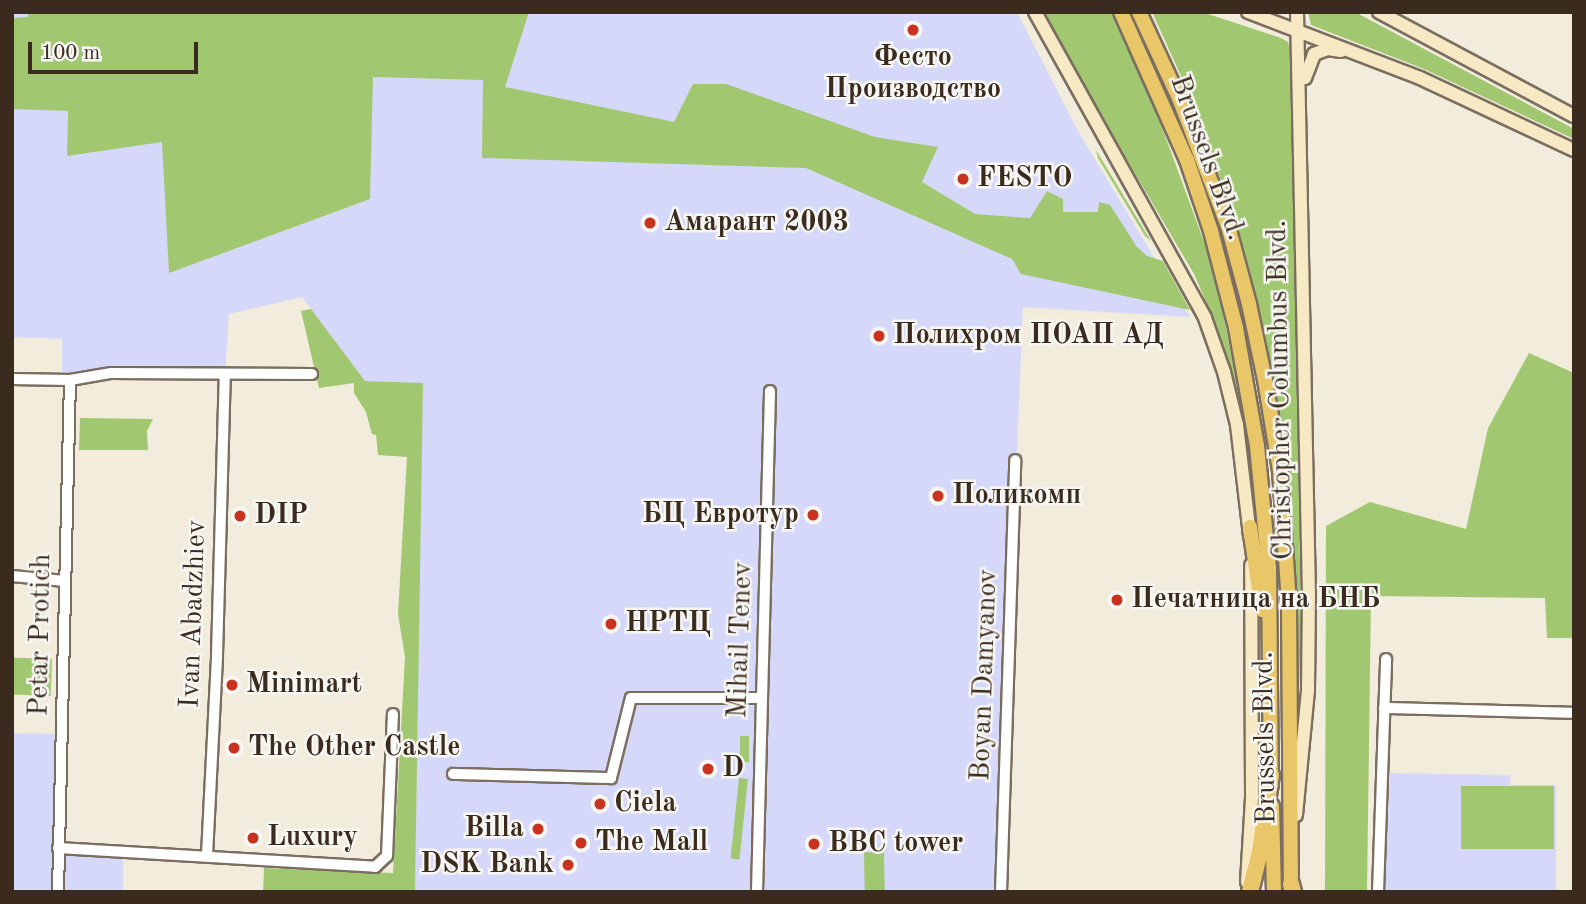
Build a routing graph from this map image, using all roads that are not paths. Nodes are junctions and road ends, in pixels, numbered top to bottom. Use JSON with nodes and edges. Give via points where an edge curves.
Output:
{"nodes":[{"id":1,"x":1035,"y":12,"type":"edge"},
{"id":2,"x":1121,"y":12,"type":"edge"},
{"id":3,"x":1139,"y":12,"type":"edge"},
{"id":4,"x":1248,"y":12,"type":"edge"},
{"id":5,"x":1297,"y":12,"type":"edge"},
{"id":6,"x":1380,"y":12,"type":"edge"},
{"id":7,"x":1298,"y":29,"type":"junction"},
{"id":8,"x":1357,"y":52,"type":"junction"},
{"id":9,"x":1301,"y":96,"type":"junction"},
{"id":10,"x":1574,"y":116,"type":"edge"},
{"id":11,"x":1574,"y":150,"type":"edge"},
{"id":12,"x":225,"y":374,"type":"junction"},
{"id":13,"x":312,"y":374,"type":"dead end"},
{"id":14,"x":12,"y":379,"type":"edge"},
{"id":15,"x":70,"y":380,"type":"junction"},
{"id":16,"x":770,"y":391,"type":"dead end"},
{"id":17,"x":1014,"y":460,"type":"dead end"},
{"id":18,"x":1250,"y":527,"type":"junction"},
{"id":19,"x":12,"y":576,"type":"edge"},
{"id":20,"x":65,"y":582,"type":"junction"},
{"id":21,"x":1386,"y":659,"type":"dead end"},
{"id":22,"x":1270,"y":660,"type":"junction"},
{"id":23,"x":760,"y":698,"type":"junction"},
{"id":24,"x":1384,"y":708,"type":"junction"},
{"id":25,"x":1574,"y":713,"type":"edge"},
{"id":26,"x":393,"y":714,"type":"dead end"},
{"id":27,"x":453,"y":774,"type":"dead end"},
{"id":28,"x":1271,"y":775,"type":"junction"},
{"id":29,"x":58,"y":848,"type":"junction"},
{"id":30,"x":206,"y":855,"type":"junction"},
{"id":31,"x":1291,"y":857,"type":"junction"},
{"id":32,"x":1292,"y":889,"type":"edge"},
{"id":33,"x":58,"y":892,"type":"edge"},
{"id":34,"x":757,"y":892,"type":"edge"},
{"id":35,"x":1001,"y":892,"type":"edge"},
{"id":36,"x":1248,"y":892,"type":"edge"},
{"id":37,"x":1274,"y":892,"type":"edge"},
{"id":38,"x":1378,"y":892,"type":"edge"}],
"edges":[{"from":1,"to":18,"type":"main road","name":"Christopher Columbus Blvd.","via":[[1205,318],[1230,391],[1244,460]]},
{"from":2,"to":22,"type":"main road","name":"Brussels Blvd.","via":[[1163,102],[1211,231],[1237,328],[1257,446],[1269,568]]},
{"from":3,"to":31,"type":"main road","name":"Brussels Blvd.","via":[[1179,98],[1228,226],[1250,304],[1280,471],[1289,604]]},
{"from":4,"to":7,"type":"main road"},
{"from":5,"to":7,"type":"main road","name":"Christopher Columbus Blvd."},
{"from":6,"to":10,"type":"main road"},
{"from":7,"to":8,"type":"main road"},
{"from":7,"to":9,"type":"main road","name":"Christopher Columbus Blvd."},
{"from":8,"to":9,"type":"main road","via":[[1328,49],[1314,54]]},
{"from":8,"to":11,"type":"main road"},
{"from":9,"to":31,"type":"main road","name":"Christopher Columbus Blvd.","via":[[1308,690]]},
{"from":12,"to":13,"type":"street"},
{"from":12,"to":15,"type":"street","via":[[111,373]]},
{"from":12,"to":30,"type":"street","name":"Ivan Abadzhiev"},
{"from":14,"to":15,"type":"street"},
{"from":15,"to":20,"type":"street","name":"Petar Protich"},
{"from":16,"to":23,"type":"street","name":"Mihail Tenev"},
{"from":17,"to":35,"type":"street","name":"Boyan Damyanov"},
{"from":18,"to":22,"type":"main road"},
{"from":18,"to":36,"type":"main road","name":"Christopher Columbus Blvd."},
{"from":19,"to":20,"type":"street"},
{"from":20,"to":29,"type":"street","name":"Petar Protich"},
{"from":21,"to":24,"type":"street"},
{"from":22,"to":28,"type":"main road"},
{"from":23,"to":27,"type":"street","via":[[631,698],[611,778]]},
{"from":23,"to":34,"type":"street","name":"Mihail Tenev"},
{"from":24,"to":25,"type":"street"},
{"from":24,"to":38,"type":"street"},
{"from":26,"to":30,"type":"street","via":[[387,856],[375,867]]},
{"from":28,"to":36,"type":"highway","via":[[1260,852]]},
{"from":28,"to":37,"type":"main road"},
{"from":29,"to":30,"type":"street"},
{"from":29,"to":33,"type":"street","name":"Petar Protich"},
{"from":31,"to":32,"type":"main road","name":"Christopher Columbus Blvd."}]}
